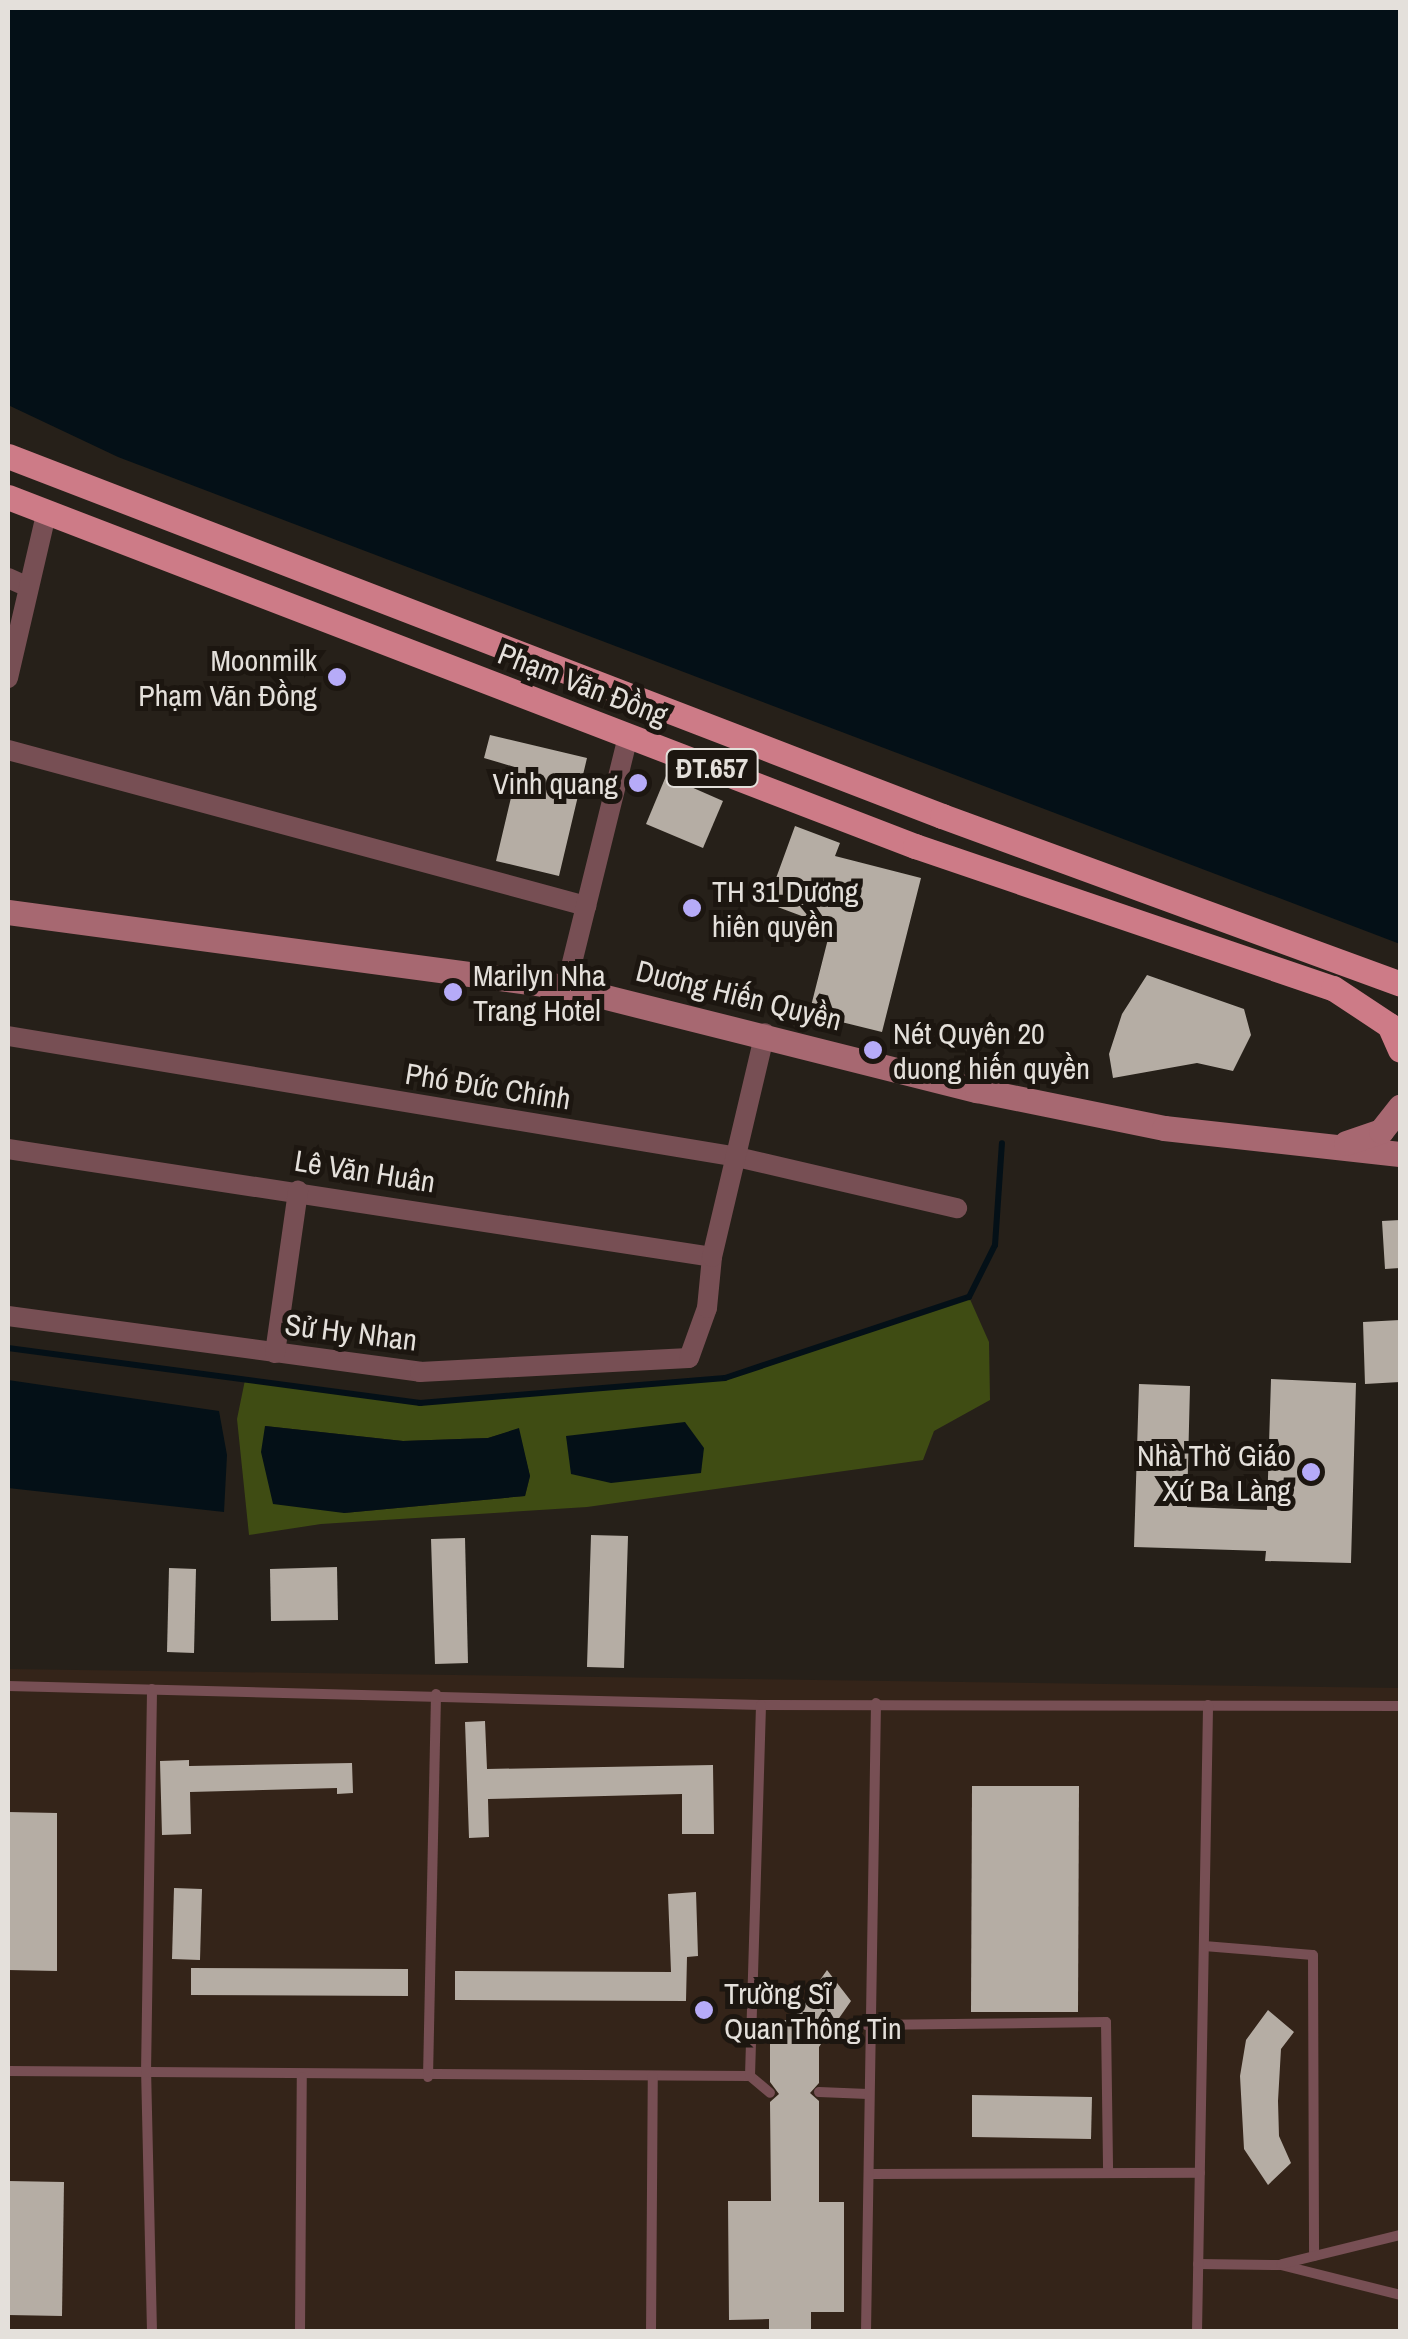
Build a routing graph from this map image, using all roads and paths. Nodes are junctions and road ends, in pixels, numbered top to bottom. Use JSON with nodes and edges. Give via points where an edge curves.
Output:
{"nodes":[{"id":1,"x":8,"y":456,"type":"edge"},
{"id":2,"x":60,"y":480,"type":"junction"},
{"id":3,"x":8,"y":497,"type":"edge"},
{"id":4,"x":46,"y":515,"type":"junction"},
{"id":5,"x":17,"y":582,"type":"edge"},
{"id":6,"x":8,"y":678,"type":"edge"},
{"id":7,"x":628,"y":736,"type":"junction"},
{"id":8,"x":8,"y":750,"type":"edge"},
{"id":9,"x":586,"y":906,"type":"junction"},
{"id":10,"x":8,"y":912,"type":"edge"},
{"id":11,"x":1400,"y":984,"type":"edge"},
{"id":12,"x":566,"y":986,"type":"junction"},
{"id":13,"x":765,"y":1033,"type":"junction"},
{"id":14,"x":8,"y":1036,"type":"edge"},
{"id":15,"x":1400,"y":1050,"type":"edge"},
{"id":16,"x":1400,"y":1107,"type":"edge"},
{"id":17,"x":1331,"y":1145,"type":"junction"},
{"id":18,"x":8,"y":1150,"type":"edge"},
{"id":19,"x":1400,"y":1154,"type":"edge"},
{"id":20,"x":737,"y":1157,"type":"junction"},
{"id":21,"x":298,"y":1191,"type":"junction"},
{"id":22,"x":956,"y":1208,"type":"dead end"},
{"id":23,"x":712,"y":1257,"type":"junction"},
{"id":24,"x":8,"y":1316,"type":"edge"},
{"id":25,"x":275,"y":1353,"type":"junction"},
{"id":26,"x":8,"y":1686,"type":"edge"},
{"id":27,"x":152,"y":1689,"type":"junction"},
{"id":28,"x":436,"y":1694,"type":"junction"},
{"id":29,"x":876,"y":1703,"type":"junction"},
{"id":30,"x":761,"y":1705,"type":"junction"},
{"id":31,"x":1208,"y":1705,"type":"junction"},
{"id":32,"x":1400,"y":1706,"type":"edge"},
{"id":33,"x":1204,"y":1946,"type":"junction"},
{"id":34,"x":866,"y":2025,"type":"junction"},
{"id":35,"x":8,"y":2071,"type":"edge"},
{"id":36,"x":146,"y":2073,"type":"junction"},
{"id":37,"x":653,"y":2076,"type":"junction"},
{"id":38,"x":750,"y":2076,"type":"junction"},
{"id":39,"x":428,"y":2077,"type":"junction"},
{"id":40,"x":302,"y":2078,"type":"junction"},
{"id":41,"x":819,"y":2092,"type":"dead end"},
{"id":42,"x":770,"y":2093,"type":"dead end"},
{"id":43,"x":868,"y":2094,"type":"junction"},
{"id":44,"x":1108,"y":2173,"type":"junction"},
{"id":45,"x":1200,"y":2173,"type":"junction"},
{"id":46,"x":871,"y":2174,"type":"junction"},
{"id":47,"x":1400,"y":2235,"type":"edge"},
{"id":48,"x":1314,"y":2256,"type":"junction"},
{"id":49,"x":1198,"y":2264,"type":"junction"},
{"id":50,"x":1281,"y":2265,"type":"junction"},
{"id":51,"x":1400,"y":2295,"type":"edge"},
{"id":52,"x":152,"y":2332,"type":"edge"},
{"id":53,"x":300,"y":2332,"type":"edge"},
{"id":54,"x":651,"y":2332,"type":"edge"},
{"id":55,"x":866,"y":2332,"type":"edge"},
{"id":56,"x":1197,"y":2332,"type":"edge"}],
"edges":[{"from":1,"to":2,"type":"main road","name":"Phạm Văn Đồng","number":"ĐT.657"},
{"from":2,"to":4,"type":"main road"},
{"from":2,"to":11,"type":"main road","name":"Phạm Văn Đồng","number":"ĐT.657"},
{"from":3,"to":4,"type":"main road","name":"Phạm Văn Đồng","number":"ĐT.657"},
{"from":4,"to":5,"type":"street"},
{"from":4,"to":7,"type":"main road","name":"Phạm Văn Đồng","number":"ĐT.657"},
{"from":5,"to":6,"type":"street"},
{"from":7,"to":9,"type":"street"},
{"from":7,"to":15,"type":"main road","name":"Phạm Văn Đồng","number":"ĐT.657","via":[[915,846],[1333,988],[1389,1025]]},
{"from":8,"to":9,"type":"street"},
{"from":9,"to":12,"type":"street"},
{"from":10,"to":12,"type":"street","name":"Duơng Hiến Quyền"},
{"from":12,"to":13,"type":"street","name":"Duơng Hiến Quyền"},
{"from":13,"to":17,"type":"street","name":"Duơng Hiến Quyền","via":[[962,1086],[1164,1128]]},
{"from":13,"to":20,"type":"street"},
{"from":14,"to":20,"type":"street","name":"Phó Đức Chính"},
{"from":16,"to":17,"type":"street","name":"Duơng Hiến Quyền","via":[[1381,1131]]},
{"from":17,"to":19,"type":"street","name":"Duơng Hiến Quyền"},
{"from":18,"to":21,"type":"street","name":"Lê Văn Huân"},
{"from":20,"to":22,"type":"street","name":"Phó Đức Chính"},
{"from":20,"to":23,"type":"street"},
{"from":21,"to":23,"type":"street","name":"Lê Văn Huân"},
{"from":21,"to":25,"type":"street"},
{"from":23,"to":25,"type":"street","name":"Sử Hy Nhan","via":[[707,1308],[689,1358],[420,1372]]},
{"from":24,"to":25,"type":"street","name":"Sử Hy Nhan"},
{"from":26,"to":27,"type":"lane"},
{"from":27,"to":28,"type":"lane"},
{"from":27,"to":36,"type":"lane"},
{"from":28,"to":30,"type":"lane"},
{"from":28,"to":39,"type":"lane"},
{"from":29,"to":30,"type":"lane"},
{"from":29,"to":31,"type":"lane"},
{"from":29,"to":34,"type":"lane"},
{"from":30,"to":38,"type":"lane"},
{"from":31,"to":32,"type":"lane"},
{"from":31,"to":33,"type":"lane"},
{"from":33,"to":45,"type":"lane"},
{"from":33,"to":48,"type":"lane","via":[[1313,1955]]},
{"from":34,"to":43,"type":"lane"},
{"from":34,"to":44,"type":"lane","via":[[1106,2022]]},
{"from":35,"to":36,"type":"lane"},
{"from":36,"to":40,"type":"lane"},
{"from":36,"to":52,"type":"lane"},
{"from":37,"to":38,"type":"lane"},
{"from":37,"to":39,"type":"lane"},
{"from":37,"to":54,"type":"lane"},
{"from":38,"to":42,"type":"lane"},
{"from":39,"to":40,"type":"lane"},
{"from":40,"to":53,"type":"lane"},
{"from":41,"to":43,"type":"lane"},
{"from":43,"to":46,"type":"lane"},
{"from":44,"to":45,"type":"lane"},
{"from":44,"to":46,"type":"lane"},
{"from":45,"to":49,"type":"lane"},
{"from":46,"to":55,"type":"lane"},
{"from":47,"to":48,"type":"lane"},
{"from":48,"to":50,"type":"lane"},
{"from":49,"to":50,"type":"lane"},
{"from":49,"to":56,"type":"lane"},
{"from":50,"to":51,"type":"lane"}]}
